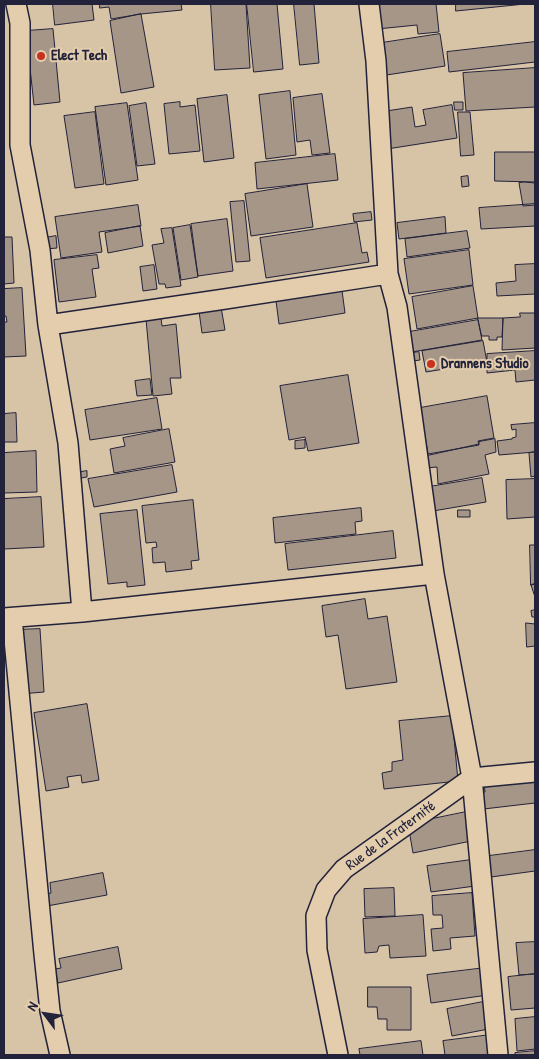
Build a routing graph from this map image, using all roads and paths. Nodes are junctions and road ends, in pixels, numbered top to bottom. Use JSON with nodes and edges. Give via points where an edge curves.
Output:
{"nodes":[{"id":1,"x":16,"y":4,"type":"edge"},
{"id":2,"x":369,"y":4,"type":"edge"},
{"id":3,"x":388,"y":274,"type":"junction"},
{"id":4,"x":48,"y":325,"type":"junction"},
{"id":5,"x":434,"y":574,"type":"junction"},
{"id":6,"x":82,"y":612,"type":"junction"},
{"id":7,"x":8,"y":618,"type":"edge"},
{"id":8,"x":535,"y":772,"type":"edge"},
{"id":9,"x":472,"y":778,"type":"junction"},
{"id":10,"x":60,"y":1055,"type":"edge"},
{"id":11,"x":338,"y":1055,"type":"edge"},
{"id":12,"x":498,"y":1055,"type":"edge"}],
"edges":[{"from":1,"to":4,"type":"street","via":[[20,23],[20,146],[40,250]]},
{"from":2,"to":3,"type":"street","via":[[376,61]]},
{"from":3,"to":4,"type":"street"},
{"from":3,"to":5,"type":"street","via":[[397,307]]},
{"from":4,"to":6,"type":"street","via":[[68,443]]},
{"from":5,"to":6,"type":"street"},
{"from":5,"to":9,"type":"street"},
{"from":6,"to":7,"type":"street"},
{"from":7,"to":10,"type":"street","via":[[50,1011]]},
{"from":8,"to":9,"type":"street","name":"Rue de la Fraternité"},
{"from":9,"to":11,"type":"street","name":"Rue de la Fraternité","via":[[344,869],[326,890],[316,916],[317,950]]},
{"from":9,"to":12,"type":"street"}]}
